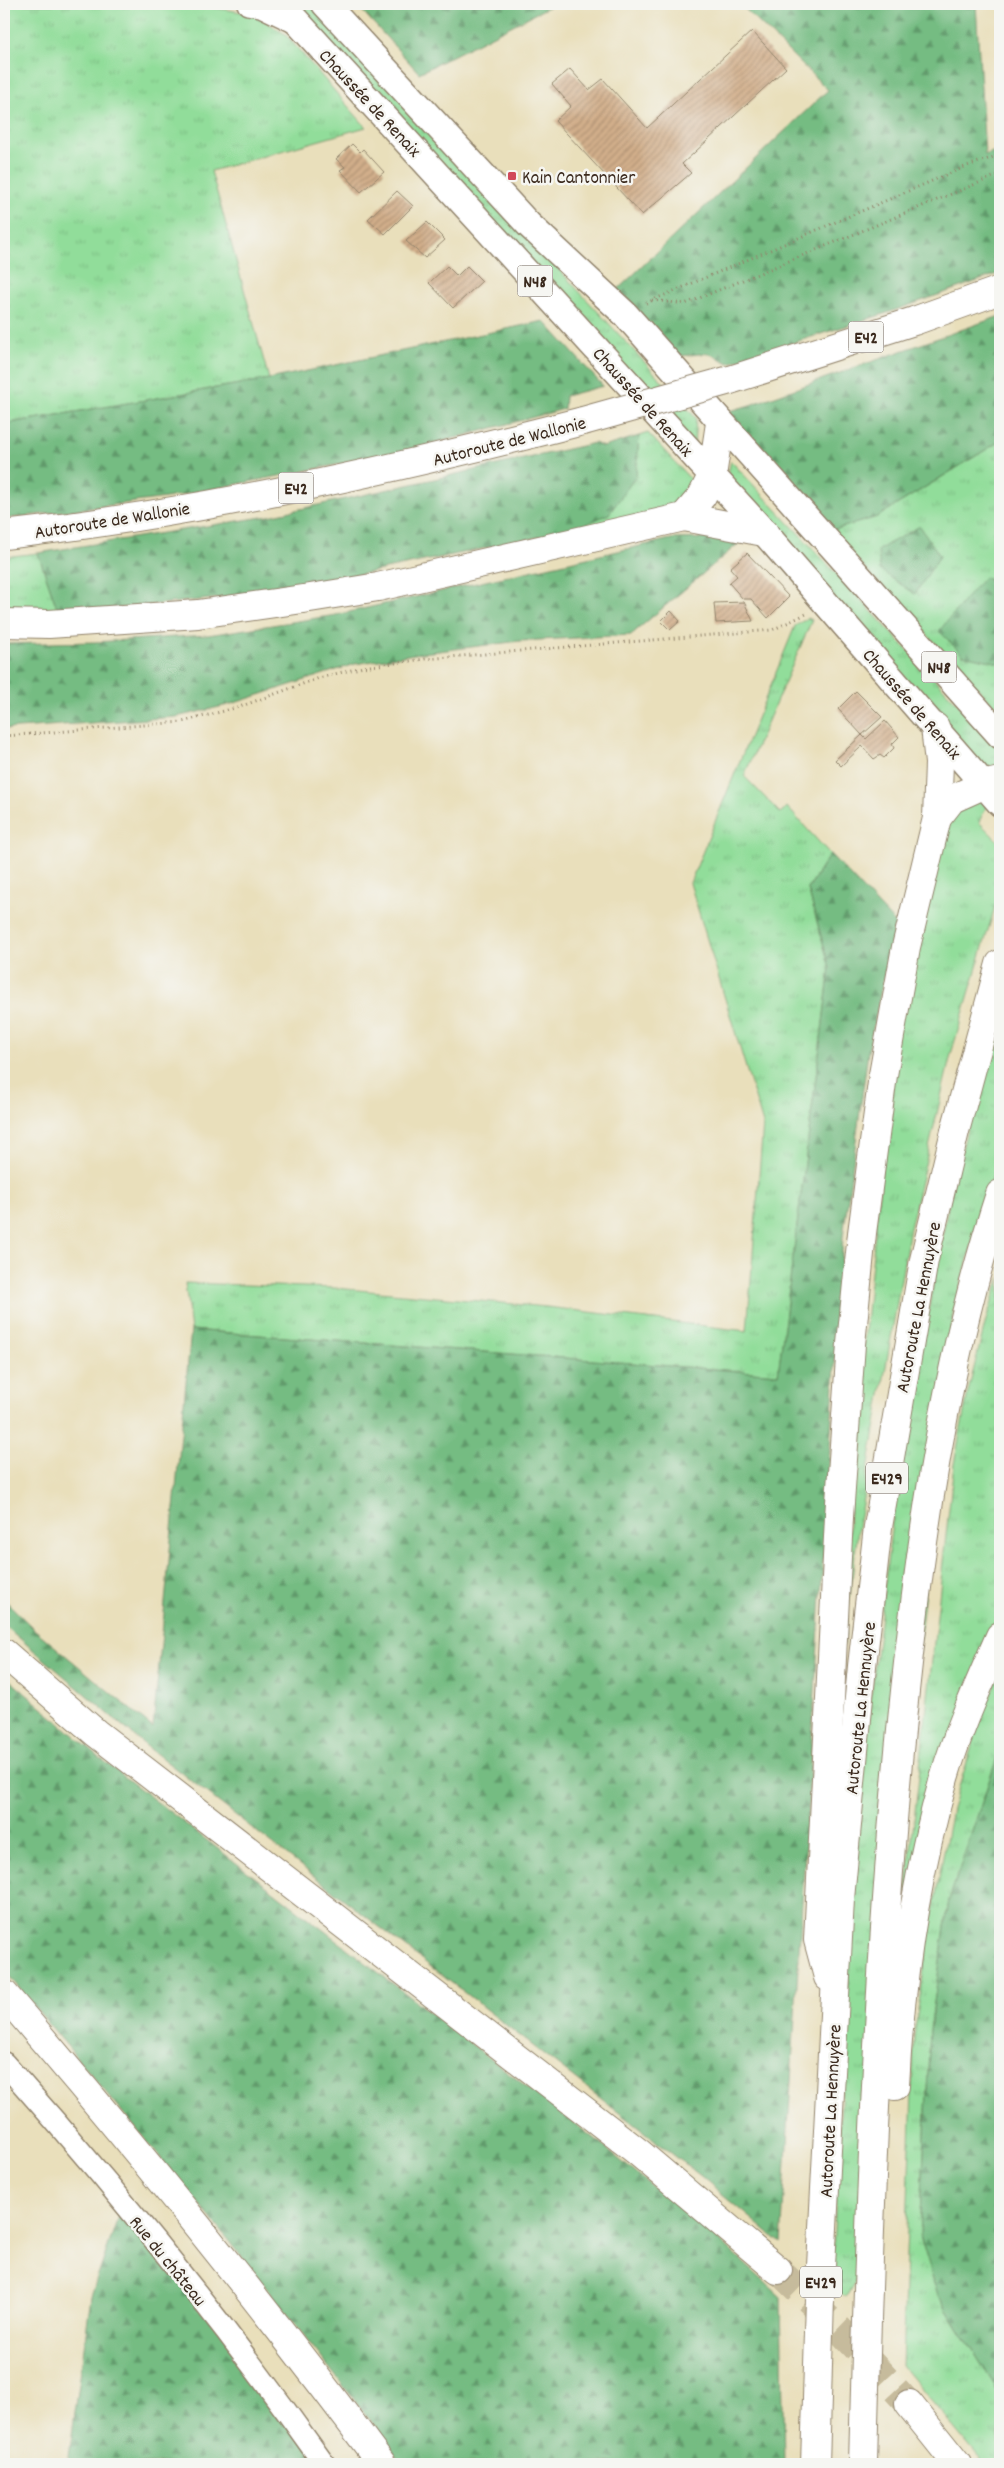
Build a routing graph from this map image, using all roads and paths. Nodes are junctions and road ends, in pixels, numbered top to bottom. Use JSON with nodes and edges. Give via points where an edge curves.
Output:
{"nodes":[{"id":1,"x":248,"y":4,"type":"edge"},
{"id":2,"x":281,"y":4,"type":"edge"},
{"id":3,"x":325,"y":4,"type":"edge"},
{"id":4,"x":300,"y":24,"type":"junction"},
{"id":5,"x":1000,"y":155,"type":"edge"},
{"id":6,"x":1000,"y":174,"type":"edge"},
{"id":7,"x":1000,"y":290,"type":"edge"},
{"id":8,"x":651,"y":300,"type":"junction"},
{"id":9,"x":625,"y":314,"type":"junction"},
{"id":10,"x":720,"y":422,"type":"junction"},
{"id":11,"x":712,"y":476,"type":"junction"},
{"id":12,"x":684,"y":517,"type":"junction"},
{"id":13,"x":764,"y":532,"type":"junction"},
{"id":14,"x":4,"y":535,"type":"edge"},
{"id":15,"x":827,"y":603,"type":"junction"},
{"id":16,"x":4,"y":623,"type":"edge"},
{"id":17,"x":935,"y":727,"type":"junction"},
{"id":18,"x":1000,"y":735,"type":"edge"},
{"id":19,"x":4,"y":736,"type":"edge"},
{"id":20,"x":994,"y":790,"type":"edge"},
{"id":21,"x":937,"y":818,"type":"junction"},
{"id":22,"x":1000,"y":964,"type":"edge"},
{"id":23,"x":1000,"y":1194,"type":"edge"},
{"id":24,"x":1000,"y":1636,"type":"edge"},
{"id":25,"x":4,"y":1653,"type":"edge"},
{"id":26,"x":4,"y":1994,"type":"edge"},
{"id":27,"x":834,"y":2002,"type":"junction"},
{"id":28,"x":4,"y":2063,"type":"edge"},
{"id":29,"x":869,"y":2226,"type":"junction"},
{"id":30,"x":778,"y":2270,"type":"tunnel mouth"},
{"id":31,"x":908,"y":2404,"type":"tunnel mouth"},
{"id":32,"x":324,"y":2464,"type":"edge"},
{"id":33,"x":382,"y":2464,"type":"edge"},
{"id":34,"x":815,"y":2464,"type":"edge"},
{"id":35,"x":863,"y":2464,"type":"edge"},
{"id":36,"x":957,"y":2464,"type":"edge"}],
"edges":[{"from":1,"to":4,"type":"street"},
{"from":2,"to":4,"type":"main road","name":"Chaussée de Renaix","number":"N48"},
{"from":3,"to":9,"type":"main road","name":"Chaussée de Renaix","number":"N48","via":[[529,225]]},
{"from":4,"to":11,"type":"main road","name":"Chaussée de Renaix","number":"N48"},
{"from":5,"to":8,"type":"path","via":[[967,166]]},
{"from":6,"to":8,"type":"path","via":[[685,304]]},
{"from":7,"to":14,"type":"highway","name":"Autoroute de Wallonie","number":"E42","bridge":true,"via":[[730,380],[438,458],[316,485],[77,527]]},
{"from":8,"to":9,"type":"path"},
{"from":9,"to":10,"type":"main road","name":"Chaussée de Renaix","number":"N48"},
{"from":10,"to":11,"type":"highway"},
{"from":10,"to":18,"type":"main road","name":"Chaussée de Renaix","number":"N48"},
{"from":11,"to":12,"type":"highway","via":[[702,496]]},
{"from":11,"to":13,"type":"main road","name":"Chaussée de Renaix","number":"N48"},
{"from":12,"to":13,"type":"highway"},
{"from":12,"to":16,"type":"highway","via":[[378,587],[310,598],[198,614],[49,624]]},
{"from":13,"to":15,"type":"main road","name":"Chaussée de Renaix","number":"N48"},
{"from":15,"to":17,"type":"main road","name":"Chaussée de Renaix","number":"N48"},
{"from":15,"to":19,"type":"path","via":[[772,630],[372,666],[319,678],[238,708],[182,722]]},
{"from":17,"to":20,"type":"main road","name":"Chaussée de Renaix","number":"N48"},
{"from":17,"to":21,"type":"highway","via":[[939,763]]},
{"from":20,"to":21,"type":"highway","via":[[952,799]]},
{"from":21,"to":27,"type":"highway","via":[[906,947],[883,1075],[851,1344],[818,1940]]},
{"from":22,"to":27,"type":"highway","name":"Autoroute La Hennuyère","number":"E429","via":[[924,1260],[878,1527],[840,1899]]},
{"from":23,"to":29,"type":"highway","number":"E429","via":[[963,1321],[924,1530],[906,1675],[885,1902]]},
{"from":24,"to":29,"type":"highway","via":[[959,1736],[933,1822],[907,1965],[897,2051],[891,2161]]},
{"from":25,"to":30,"type":"highway","via":[[104,1739],[638,2152]]},
{"from":26,"to":33,"type":"highway","via":[[201,2230]]},
{"from":27,"to":34,"type":"highway","name":"Autoroute La Hennuyère","number":"E429"},
{"from":28,"to":32,"type":"street","name":"Rue du château","via":[[204,2304],[280,2401]]},
{"from":29,"to":35,"type":"highway","number":"E429"},
{"from":31,"to":36,"type":"highway"}]}
